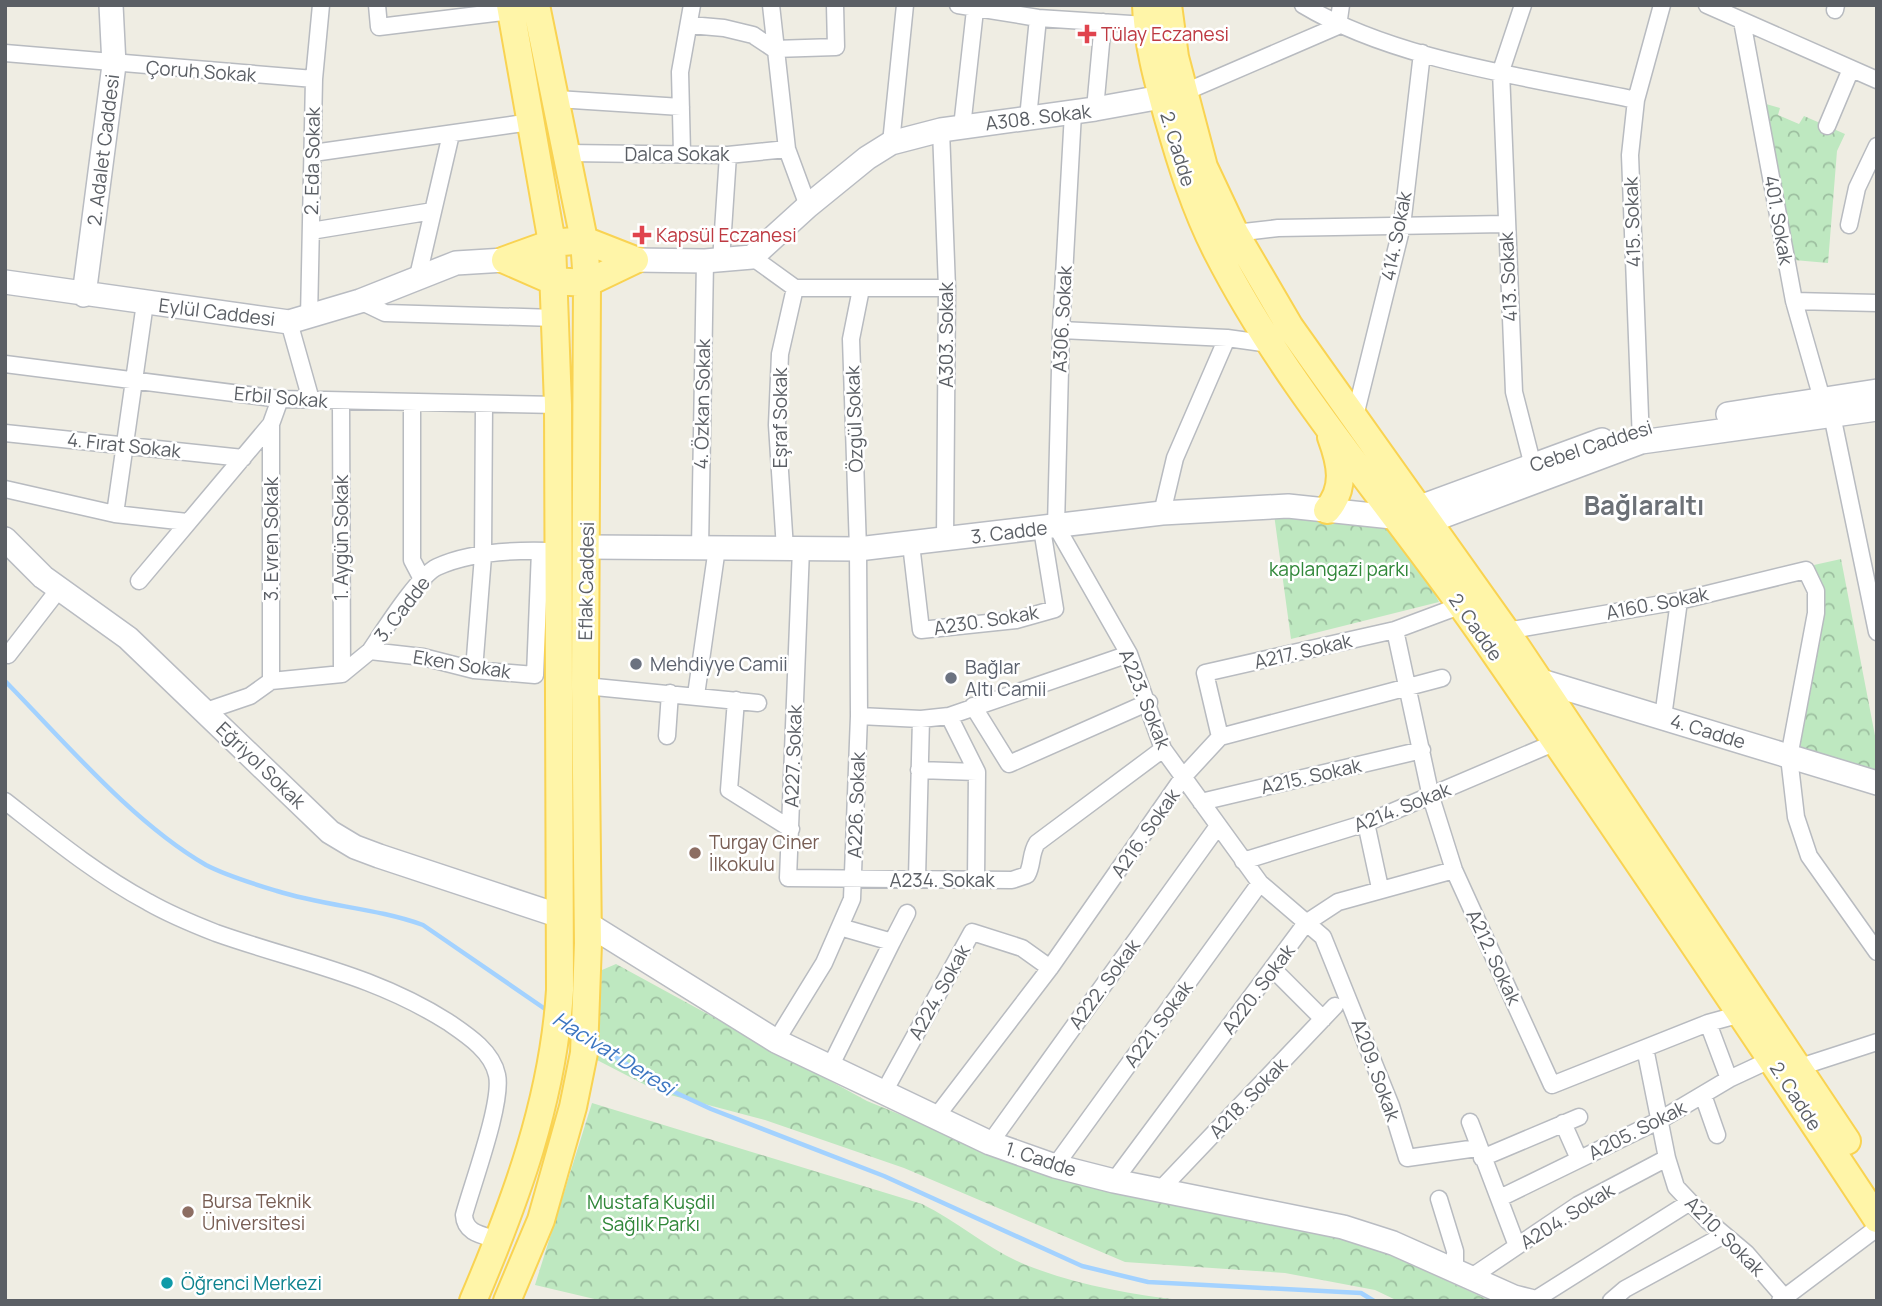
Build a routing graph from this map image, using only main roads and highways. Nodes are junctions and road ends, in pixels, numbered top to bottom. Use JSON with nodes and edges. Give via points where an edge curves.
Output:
{"nodes":[{"id":1,"x":111,"y":5,"type":"edge"},
{"id":2,"x":1168,"y":5,"type":"edge"},
{"id":3,"x":519,"y":7,"type":"edge"},
{"id":4,"x":1146,"y":15,"type":"edge"},
{"id":5,"x":1174,"y":95,"type":"junction"},
{"id":6,"x":583,"y":240,"type":"junction"},
{"id":7,"x":552,"y":243,"type":"junction"},
{"id":8,"x":505,"y":260,"type":"junction"},
{"id":9,"x":635,"y":260,"type":"junction"},
{"id":10,"x":554,"y":281,"type":"junction"},
{"id":11,"x":5,"y":282,"type":"edge"},
{"id":12,"x":587,"y":283,"type":"junction"},
{"id":13,"x":84,"y":295,"type":"junction"},
{"id":14,"x":1877,"y":391,"type":"edge"},
{"id":15,"x":1827,"y":407,"type":"junction"},
{"id":16,"x":1877,"y":408,"type":"edge"},
{"id":17,"x":1325,"y":419,"type":"junction"},
{"id":18,"x":1534,"y":472,"type":"junction"},
{"id":19,"x":1467,"y":507,"type":"junction"},
{"id":20,"x":1327,"y":510,"type":"junction"},
{"id":21,"x":1425,"y":513,"type":"junction"},
{"id":22,"x":1395,"y":517,"type":"junction"},
{"id":23,"x":5,"y":539,"type":"edge"},
{"id":24,"x":587,"y":547,"type":"junction"},
{"id":25,"x":1447,"y":548,"type":"junction"},
{"id":26,"x":1538,"y":680,"type":"junction"},
{"id":27,"x":1877,"y":783,"type":"edge"},
{"id":28,"x":560,"y":924,"type":"junction"},
{"id":29,"x":588,"y":933,"type":"junction"},
{"id":30,"x":1877,"y":1187,"type":"edge"},
{"id":31,"x":515,"y":1201,"type":"junction"},
{"id":32,"x":1877,"y":1219,"type":"edge"},
{"id":33,"x":473,"y":1301,"type":"edge"},
{"id":34,"x":488,"y":1301,"type":"edge"},
{"id":35,"x":507,"y":1301,"type":"edge"},
{"id":36,"x":1532,"y":1301,"type":"edge"}],
"edges":[{"from":1,"to":13,"type":"main road","name":"2. Adalet Caddesi","via":[[114,65]]},
{"from":2,"to":5,"type":"main road","name":"2. Cadde","via":[[1175,57]]},
{"from":3,"to":6,"type":"main road","name":"Eflak Caddesi","via":[[557,99]]},
{"from":3,"to":7,"type":"main road","name":"Eflak Caddesi","via":[[531,122]]},
{"from":4,"to":5,"type":"main road","name":"2. Cadde"},
{"from":5,"to":9,"type":"main road","name":"A308. Sokak","via":[[951,128],[891,143],[808,206],[752,257]]},
{"from":5,"to":17,"type":"main road","name":"2. Cadde","via":[[1184,176],[1217,252],[1270,344]]},
{"from":5,"to":21,"type":"main road","name":"2. Cadde","via":[[1235,233],[1290,327]]},
{"from":6,"to":7,"type":"main road"},
{"from":6,"to":9,"type":"main road"},
{"from":6,"to":12,"type":"main road","name":"Eflak Caddesi"},
{"from":7,"to":8,"type":"main road"},
{"from":7,"to":10,"type":"main road","name":"Eflak Caddesi"},
{"from":8,"to":10,"type":"main road"},
{"from":8,"to":13,"type":"main road","name":"Eylül Caddesi","via":[[456,264],[299,320]]},
{"from":9,"to":12,"type":"main road"},
{"from":10,"to":12,"type":"main road"},
{"from":10,"to":28,"type":"main road","name":"Eflak Caddesi","via":[[558,405],[550,551]]},
{"from":11,"to":13,"type":"main road","name":"Eylül Caddesi"},
{"from":12,"to":24,"type":"main road","name":"Eflak Caddesi"},
{"from":14,"to":15,"type":"main road","name":"Cebel Caddesi"},
{"from":15,"to":16,"type":"main road","name":"Cebel Caddesi"},
{"from":15,"to":18,"type":"main road","name":"Cebel Caddesi","via":[[1640,434]]},
{"from":17,"to":20,"type":"main road","via":[[1340,467],[1336,500]]},
{"from":17,"to":22,"type":"main road","name":"2. Cadde"},
{"from":18,"to":19,"type":"main road","name":"Cebel Caddesi"},
{"from":18,"to":21,"type":"main road","name":"Cebel Caddesi"},
{"from":19,"to":21,"type":"main road","name":"Cebel Caddesi"},
{"from":19,"to":25,"type":"main road","via":[[1455,521]]},
{"from":20,"to":22,"type":"main road","name":"3. Cadde"},
{"from":20,"to":24,"type":"main road","name":"3. Cadde","via":[[1288,506],[1163,513],[858,549]]},
{"from":21,"to":22,"type":"main road","name":"3. Cadde"},
{"from":21,"to":25,"type":"main road","name":"2. Cadde"},
{"from":22,"to":32,"type":"main road","name":"2. Cadde","via":[[1462,605]]},
{"from":23,"to":28,"type":"main road","name":"Eğriyol Sokak","via":[[59,589],[128,638],[330,832],[355,847]]},
{"from":24,"to":29,"type":"main road","name":"Eflak Caddesi"},
{"from":25,"to":26,"type":"main road","name":"2. Cadde"},
{"from":26,"to":27,"type":"main road","name":"4. Cadde"},
{"from":26,"to":30,"type":"main road","name":"2. Cadde"},
{"from":28,"to":31,"type":"main road","name":"Eflak Caddesi","via":[[557,1030]]},
{"from":29,"to":35,"type":"main road","name":"Eflak Caddesi","via":[[583,1053],[560,1158],[541,1220]]},
{"from":29,"to":36,"type":"main road","name":"1. Cadde","via":[[776,1041],[990,1143],[1114,1181],[1343,1227]]},
{"from":31,"to":33,"type":"main road"},
{"from":31,"to":34,"type":"main road","via":[[516,1228]]}]}
